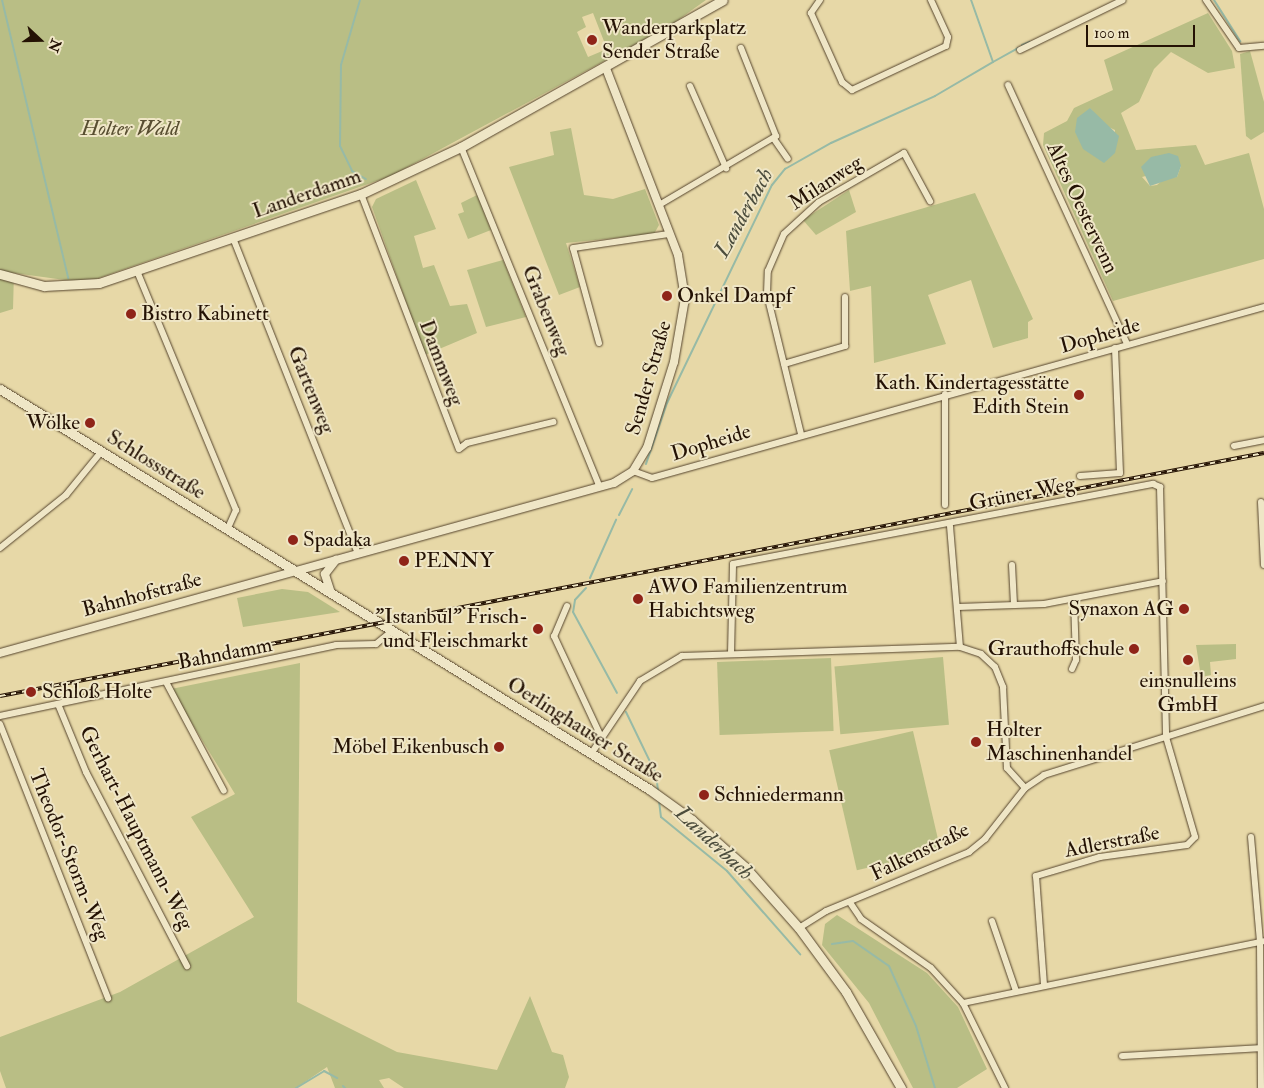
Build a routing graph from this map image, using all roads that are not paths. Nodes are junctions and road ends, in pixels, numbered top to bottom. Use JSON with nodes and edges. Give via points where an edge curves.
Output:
{"nodes":[{"id":1,"x":723,"y":0,"type":"edge"},
{"id":2,"x":820,"y":0,"type":"edge"},
{"id":3,"x":931,"y":0,"type":"edge"},
{"id":4,"x":1123,"y":0,"type":"edge"},
{"id":5,"x":1206,"y":0,"type":"edge"},
{"id":6,"x":1264,"y":46,"type":"edge"},
{"id":7,"x":741,"y":48,"type":"dead end"},
{"id":8,"x":1020,"y":50,"type":"dead end"},
{"id":9,"x":606,"y":68,"type":"junction"},
{"id":10,"x":1008,"y":85,"type":"dead end"},
{"id":11,"x":690,"y":86,"type":"dead end"},
{"id":12,"x":774,"y":139,"type":"junction"},
{"id":13,"x":461,"y":147,"type":"junction"},
{"id":14,"x":788,"y":159,"type":"dead end"},
{"id":15,"x":726,"y":168,"type":"junction"},
{"id":16,"x":361,"y":194,"type":"junction"},
{"id":17,"x":930,"y":201,"type":"dead end"},
{"id":18,"x":659,"y":205,"type":"junction"},
{"id":19,"x":670,"y":234,"type":"junction"},
{"id":20,"x":233,"y":238,"type":"junction"},
{"id":21,"x":137,"y":271,"type":"junction"},
{"id":22,"x":0,"y":274,"type":"edge"},
{"id":23,"x":845,"y":297,"type":"dead end"},
{"id":24,"x":1264,"y":307,"type":"edge"},
{"id":25,"x":599,"y":343,"type":"dead end"},
{"id":26,"x":1127,"y":344,"type":"junction"},
{"id":27,"x":1115,"y":348,"type":"junction"},
{"id":28,"x":784,"y":364,"type":"junction"},
{"id":29,"x":0,"y":389,"type":"edge"},
{"id":30,"x":945,"y":394,"type":"junction"},
{"id":31,"x":553,"y":422,"type":"dead end"},
{"id":32,"x":801,"y":434,"type":"junction"},
{"id":33,"x":1264,"y":440,"type":"edge"},
{"id":34,"x":1234,"y":446,"type":"dead end"},
{"id":35,"x":101,"y":452,"type":"junction"},
{"id":36,"x":633,"y":471,"type":"junction"},
{"id":37,"x":1080,"y":476,"type":"dead end"},
{"id":38,"x":600,"y":487,"type":"junction"},
{"id":39,"x":1261,"y":502,"type":"dead end"},
{"id":40,"x":944,"y":504,"type":"dead end"},
{"id":41,"x":950,"y":526,"type":"junction"},
{"id":42,"x":227,"y":530,"type":"junction"},
{"id":43,"x":0,"y":548,"type":"edge"},
{"id":44,"x":358,"y":554,"type":"junction"},
{"id":45,"x":336,"y":560,"type":"junction"},
{"id":46,"x":1012,"y":565,"type":"dead end"},
{"id":47,"x":1264,"y":565,"type":"edge"},
{"id":48,"x":293,"y":572,"type":"junction"},
{"id":49,"x":1163,"y":581,"type":"junction"},
{"id":50,"x":334,"y":596,"type":"junction"},
{"id":51,"x":1074,"y":599,"type":"junction"},
{"id":52,"x":1014,"y":605,"type":"junction"},
{"id":53,"x":567,"y":606,"type":"dead end"},
{"id":54,"x":958,"y":607,"type":"junction"},
{"id":55,"x":392,"y":631,"type":"junction"},
{"id":56,"x":960,"y":647,"type":"junction"},
{"id":57,"x":0,"y":653,"type":"edge"},
{"id":58,"x":731,"y":654,"type":"junction"},
{"id":59,"x":1072,"y":670,"type":"dead end"},
{"id":60,"x":166,"y":682,"type":"junction"},
{"id":61,"x":58,"y":704,"type":"junction"},
{"id":62,"x":1264,"y":706,"type":"edge"},
{"id":63,"x":0,"y":716,"type":"edge"},
{"id":64,"x":0,"y":724,"type":"edge"},
{"id":65,"x":601,"y":737,"type":"junction"},
{"id":66,"x":1166,"y":737,"type":"junction"},
{"id":67,"x":591,"y":754,"type":"junction"},
{"id":68,"x":1025,"y":788,"type":"junction"},
{"id":69,"x":224,"y":791,"type":"dead end"},
{"id":70,"x":1251,"y":837,"type":"dead end"},
{"id":71,"x":851,"y":904,"type":"junction"},
{"id":72,"x":992,"y":921,"type":"dead end"},
{"id":73,"x":799,"y":928,"type":"junction"},
{"id":74,"x":1262,"y":942,"type":"edge"},
{"id":75,"x":188,"y":966,"type":"dead end"},
{"id":76,"x":1044,"y":985,"type":"junction"},
{"id":77,"x":1016,"y":991,"type":"junction"},
{"id":78,"x":108,"y":998,"type":"dead end"},
{"id":79,"x":963,"y":1003,"type":"junction"},
{"id":80,"x":1260,"y":1048,"type":"junction"},
{"id":81,"x":1122,"y":1056,"type":"dead end"},
{"id":82,"x":901,"y":1088,"type":"edge"},
{"id":83,"x":1005,"y":1088,"type":"edge"},
{"id":84,"x":1260,"y":1088,"type":"edge"}],
"edges":[{"from":1,"to":9,"type":"main road"},
{"from":2,"to":3,"type":"street","via":[[811,13],[842,82],[852,90],[946,46],[948,37]]},
{"from":4,"to":8,"type":"street"},
{"from":5,"to":6,"type":"street","via":[[1239,48]]},
{"from":7,"to":12,"type":"street","via":[[776,132]]},
{"from":9,"to":13,"type":"main road","name":"Landerdamm"},
{"from":9,"to":18,"type":"street","name":"Sender Straße"},
{"from":10,"to":26,"type":"street","name":"Altes Oestervenn"},
{"from":11,"to":15,"type":"street"},
{"from":12,"to":14,"type":"street"},
{"from":12,"to":15,"type":"street"},
{"from":13,"to":16,"type":"main road","name":"Landerdamm"},
{"from":13,"to":38,"type":"street","name":"Grabenweg"},
{"from":15,"to":18,"type":"street"},
{"from":16,"to":20,"type":"main road","name":"Landerdamm"},
{"from":16,"to":31,"type":"street","name":"Dammweg","via":[[459,449],[467,443]]},
{"from":17,"to":28,"type":"street","name":"Milanweg","via":[[904,152],[795,220],[773,254],[766,282],[769,317]]},
{"from":18,"to":19,"type":"street","name":"Sender Straße"},
{"from":19,"to":25,"type":"street","via":[[573,248]]},
{"from":19,"to":36,"type":"street","name":"Sender Straße","via":[[683,274],[683,329],[647,448]]},
{"from":20,"to":21,"type":"main road","name":"Landerdamm"},
{"from":20,"to":44,"type":"street","name":"Gartenweg"},
{"from":21,"to":22,"type":"main road","name":"Landerdamm","via":[[71,287]]},
{"from":21,"to":42,"type":"street","via":[[236,510]]},
{"from":23,"to":28,"type":"street","via":[[845,346]]},
{"from":24,"to":26,"type":"street","name":"Dopheide"},
{"from":26,"to":27,"type":"street","name":"Dopheide"},
{"from":27,"to":30,"type":"street","name":"Dopheide"},
{"from":27,"to":37,"type":"street","via":[[1120,473]]},
{"from":28,"to":32,"type":"street","name":"Milanweg"},
{"from":29,"to":35,"type":"main road","name":"Schlossstraße"},
{"from":30,"to":32,"type":"street","name":"Dopheide"},
{"from":30,"to":40,"type":"street"},
{"from":32,"to":36,"type":"street","name":"Dopheide","via":[[652,478]]},
{"from":33,"to":34,"type":"street"},
{"from":35,"to":42,"type":"main road","name":"Schlossstraße"},
{"from":35,"to":43,"type":"street","via":[[66,495]]},
{"from":36,"to":38,"type":"street"},
{"from":38,"to":44,"type":"street"},
{"from":39,"to":47,"type":"street"},
{"from":41,"to":49,"type":"street","name":"Grüner Weg","via":[[1157,485]]},
{"from":41,"to":54,"type":"street"},
{"from":41,"to":58,"type":"street","name":"Grüner Weg","via":[[732,564]]},
{"from":42,"to":48,"type":"main road","name":"Schlossstraße"},
{"from":44,"to":45,"type":"street"},
{"from":45,"to":48,"type":"street"},
{"from":45,"to":50,"type":"street","via":[[325,579]]},
{"from":46,"to":52,"type":"street"},
{"from":48,"to":50,"type":"main road","name":"Oerlinghauser Straße"},
{"from":48,"to":57,"type":"street","name":"Bahnhofstraße"},
{"from":49,"to":51,"type":"street"},
{"from":49,"to":66,"type":"street","name":"Grüner Weg"},
{"from":50,"to":55,"type":"main road","name":"Oerlinghauser Straße"},
{"from":51,"to":52,"type":"street"},
{"from":51,"to":59,"type":"street","via":[[1076,660]]},
{"from":52,"to":54,"type":"street"},
{"from":53,"to":65,"type":"street","via":[[554,636]]},
{"from":54,"to":56,"type":"street"},
{"from":55,"to":60,"type":"street","name":"Bahndamm","via":[[376,644],[336,645]]},
{"from":55,"to":67,"type":"main road","name":"Oerlinghauser Straße"},
{"from":56,"to":58,"type":"street"},
{"from":56,"to":68,"type":"street","via":[[981,654],[995,667],[1003,687],[1007,768]]},
{"from":58,"to":65,"type":"street","via":[[691,654],[656,668],[629,695]]},
{"from":60,"to":61,"type":"street","name":"Bahndamm"},
{"from":60,"to":69,"type":"street"},
{"from":61,"to":63,"type":"street","name":"Bahndamm"},
{"from":61,"to":75,"type":"street","name":"Gerhart-Hauptmann-Weg","via":[[86,772]]},
{"from":62,"to":66,"type":"street","name":"Falkenstraße"},
{"from":64,"to":78,"type":"street","name":"Theodor-Storm-Weg"},
{"from":65,"to":67,"type":"street"},
{"from":66,"to":68,"type":"street","name":"Falkenstraße","via":[[1044,775]]},
{"from":66,"to":76,"type":"street","name":"Adlerstraße","via":[[1194,841],[1100,857],[1036,876]]},
{"from":67,"to":73,"type":"main road","name":"Oerlinghauser Straße","via":[[667,801],[745,867]]},
{"from":68,"to":71,"type":"street","name":"Falkenstraße","via":[[985,839],[969,852]]},
{"from":70,"to":74,"type":"street"},
{"from":71,"to":73,"type":"street","name":"Falkenstraße","via":[[826,911]]},
{"from":71,"to":79,"type":"street","via":[[861,919],[931,968]]},
{"from":72,"to":77,"type":"street"},
{"from":73,"to":82,"type":"main road","name":"Oerlinghauser Straße","via":[[846,992]]},
{"from":74,"to":76,"type":"street"},
{"from":74,"to":80,"type":"street"},
{"from":76,"to":77,"type":"street"},
{"from":77,"to":79,"type":"street"},
{"from":79,"to":83,"type":"street"},
{"from":80,"to":81,"type":"street"},
{"from":80,"to":84,"type":"street"}]}
